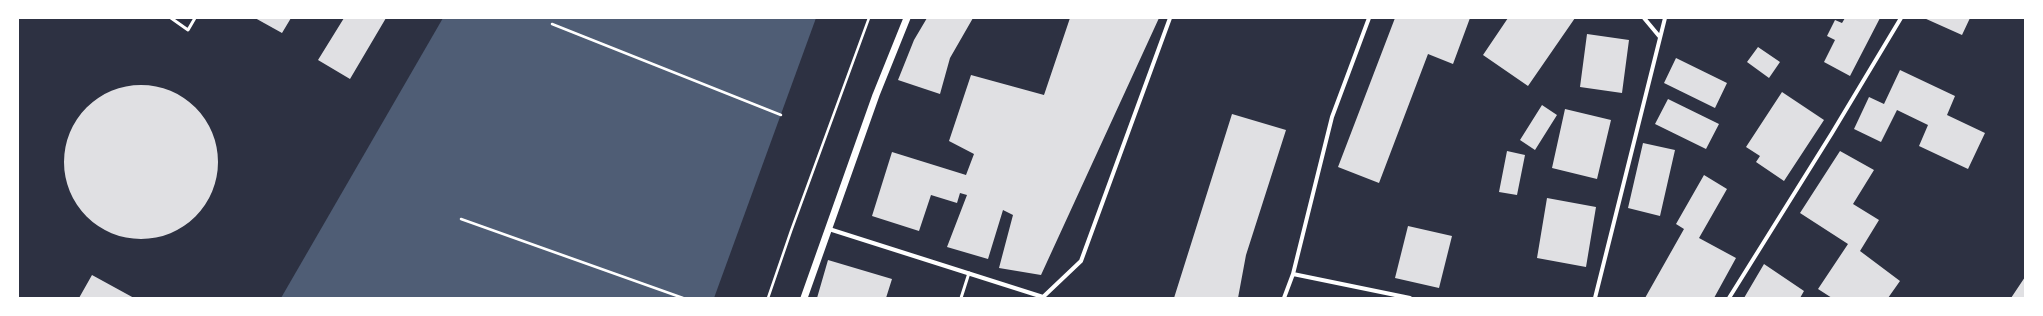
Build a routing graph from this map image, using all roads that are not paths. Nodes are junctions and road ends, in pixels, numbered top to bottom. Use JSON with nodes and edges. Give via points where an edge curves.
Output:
{"nodes":[{"id":1,"x":171,"y":18,"type":"edge"},
{"id":2,"x":195,"y":18,"type":"edge"},
{"id":3,"x":907,"y":18,"type":"edge"},
{"id":4,"x":1170,"y":18,"type":"edge"},
{"id":5,"x":1369,"y":18,"type":"edge"},
{"id":6,"x":1644,"y":18,"type":"edge"},
{"id":7,"x":1665,"y":18,"type":"edge"},
{"id":8,"x":1901,"y":18,"type":"edge"},
{"id":9,"x":1659,"y":36,"type":"junction"},
{"id":10,"x":829,"y":229,"type":"junction"},
{"id":11,"x":969,"y":273,"type":"junction"},
{"id":12,"x":1293,"y":274,"type":"junction"},
{"id":13,"x":1042,"y":297,"type":"edge"},
{"id":14,"x":804,"y":298,"type":"edge"},
{"id":15,"x":961,"y":298,"type":"edge"},
{"id":16,"x":1284,"y":298,"type":"edge"},
{"id":17,"x":1410,"y":298,"type":"edge"},
{"id":18,"x":1596,"y":298,"type":"edge"},
{"id":19,"x":1729,"y":298,"type":"edge"}],
"edges":[{"from":1,"to":2,"type":"lane","via":[[188,30]]},
{"from":3,"to":10,"type":"street","via":[[876,95]]},
{"from":4,"to":13,"type":"street","via":[[1081,261]]},
{"from":5,"to":12,"type":"street","via":[[1332,117]]},
{"from":6,"to":9,"type":"street"},
{"from":7,"to":9,"type":"street"},
{"from":8,"to":19,"type":"street"},
{"from":9,"to":18,"type":"street"},
{"from":10,"to":11,"type":"street"},
{"from":10,"to":14,"type":"street"},
{"from":11,"to":13,"type":"street"},
{"from":11,"to":15,"type":"lane"},
{"from":12,"to":16,"type":"street"},
{"from":12,"to":17,"type":"street"}]}
